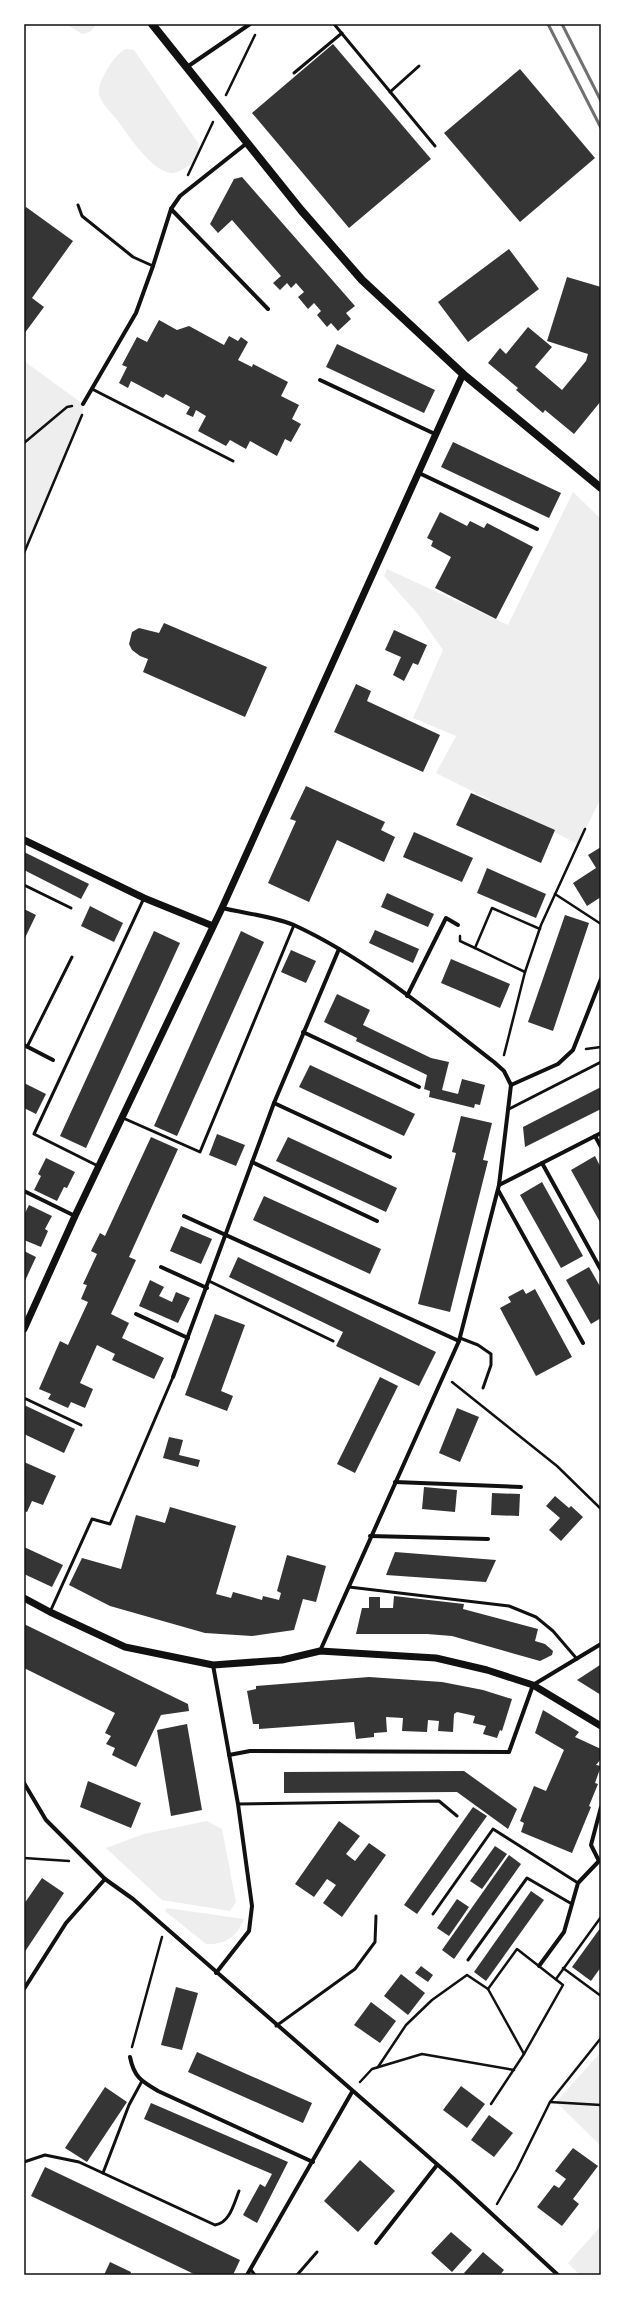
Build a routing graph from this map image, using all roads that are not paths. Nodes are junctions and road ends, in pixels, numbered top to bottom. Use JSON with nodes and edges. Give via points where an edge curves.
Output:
{"nodes":[{"id":1,"x":152,"y":24,"type":"edge"},
{"id":2,"x":250,"y":24,"type":"edge"},
{"id":3,"x":334,"y":24,"type":"edge"},
{"id":4,"x":342,"y":33,"type":"junction"},
{"id":5,"x":419,"y":66,"type":"dead end"},
{"id":6,"x":187,"y":67,"type":"junction"},
{"id":7,"x":294,"y":73,"type":"dead end"},
{"id":8,"x":390,"y":92,"type":"junction"},
{"id":9,"x":247,"y":143,"type":"junction"},
{"id":10,"x":435,"y":146,"type":"dead end"},
{"id":11,"x":78,"y":206,"type":"dead end"},
{"id":12,"x":171,"y":209,"type":"junction"},
{"id":13,"x":154,"y":266,"type":"junction"},
{"id":14,"x":268,"y":309,"type":"dead end"},
{"id":15,"x":463,"y":374,"type":"junction"},
{"id":16,"x":320,"y":380,"type":"dead end"},
{"id":17,"x":92,"y":389,"type":"junction"},
{"id":18,"x":84,"y":404,"type":"road end"},
{"id":19,"x":435,"y":434,"type":"junction"},
{"id":20,"x":232,"y":461,"type":"dead end"},
{"id":21,"x":419,"y":473,"type":"junction"},
{"id":22,"x":601,"y":488,"type":"edge"},
{"id":23,"x":537,"y":529,"type":"dead end"},
{"id":24,"x":24,"y":840,"type":"edge"},
{"id":25,"x":24,"y":885,"type":"edge"},
{"id":26,"x":144,"y":898,"type":"junction"},
{"id":27,"x":71,"y":908,"type":"dead end"},
{"id":28,"x":222,"y":908,"type":"junction"},
{"id":29,"x":458,"y":924,"type":"road end"},
{"id":30,"x":294,"y":925,"type":"junction"},
{"id":31,"x":213,"y":926,"type":"junction"},
{"id":32,"x":339,"y":949,"type":"junction"},
{"id":33,"x":72,"y":957,"type":"dead end"},
{"id":34,"x":601,"y":979,"type":"edge"},
{"id":35,"x":407,"y":996,"type":"junction"},
{"id":36,"x":302,"y":1032,"type":"junction"},
{"id":37,"x":26,"y":1046,"type":"edge"},
{"id":38,"x":53,"y":1060,"type":"dead end"},
{"id":39,"x":601,"y":1062,"type":"edge"},
{"id":40,"x":510,"y":1085,"type":"junction"},
{"id":41,"x":419,"y":1087,"type":"dead end"},
{"id":42,"x":274,"y":1103,"type":"junction"},
{"id":43,"x":509,"y":1109,"type":"junction"},
{"id":44,"x":121,"y":1117,"type":"junction"},
{"id":45,"x":601,"y":1133,"type":"edge"},
{"id":46,"x":595,"y":1136,"type":"junction"},
{"id":47,"x":601,"y":1147,"type":"edge"},
{"id":48,"x":390,"y":1157,"type":"dead end"},
{"id":49,"x":252,"y":1162,"type":"junction"},
{"id":50,"x":542,"y":1163,"type":"junction"},
{"id":51,"x":98,"y":1166,"type":"junction"},
{"id":52,"x":499,"y":1185,"type":"junction"},
{"id":53,"x":498,"y":1190,"type":"junction"},
{"id":54,"x":24,"y":1191,"type":"edge"},
{"id":55,"x":75,"y":1216,"type":"junction"},
{"id":56,"x":184,"y":1216,"type":"dead end"},
{"id":57,"x":377,"y":1220,"type":"dead end"},
{"id":58,"x":225,"y":1235,"type":"junction"},
{"id":59,"x":161,"y":1267,"type":"dead end"},
{"id":60,"x":601,"y":1270,"type":"edge"},
{"id":61,"x":209,"y":1281,"type":"junction"},
{"id":62,"x":207,"y":1288,"type":"junction"},
{"id":63,"x":136,"y":1314,"type":"dead end"},
{"id":64,"x":24,"y":1329,"type":"edge"},
{"id":65,"x":188,"y":1338,"type":"junction"},
{"id":66,"x":459,"y":1339,"type":"junction"},
{"id":67,"x":333,"y":1341,"type":"dead end"},
{"id":68,"x":584,"y":1343,"type":"dead end"},
{"id":69,"x":173,"y":1377,"type":"joint"},
{"id":70,"x":483,"y":1388,"type":"dead end"},
{"id":71,"x":24,"y":1398,"type":"edge"},
{"id":72,"x":81,"y":1425,"type":"dead end"},
{"id":73,"x":395,"y":1482,"type":"junction"},
{"id":74,"x":521,"y":1487,"type":"dead end"},
{"id":75,"x":370,"y":1536,"type":"junction"},
{"id":76,"x":488,"y":1538,"type":"dead end"},
{"id":77,"x":349,"y":1587,"type":"junction"},
{"id":78,"x":24,"y":1598,"type":"edge"},
{"id":79,"x":50,"y":1612,"type":"junction"},
{"id":80,"x":601,"y":1644,"type":"edge"},
{"id":81,"x":320,"y":1651,"type":"junction"},
{"id":82,"x":577,"y":1659,"type":"junction"},
{"id":83,"x":212,"y":1665,"type":"junction"},
{"id":84,"x":533,"y":1685,"type":"junction"},
{"id":85,"x":601,"y":1726,"type":"edge"},
{"id":86,"x":229,"y":1755,"type":"junction"},
{"id":87,"x":24,"y":1783,"type":"edge"},
{"id":88,"x":238,"y":1804,"type":"junction"},
{"id":89,"x":601,"y":1807,"type":"edge"},
{"id":90,"x":457,"y":1816,"type":"dead end"},
{"id":91,"x":600,"y":1862,"type":"edge"},
{"id":92,"x":105,"y":1879,"type":"junction"},
{"id":93,"x":578,"y":1883,"type":"junction"},
{"id":94,"x":572,"y":1904,"type":"junction"},
{"id":95,"x":433,"y":1914,"type":"dead end"},
{"id":96,"x":376,"y":1916,"type":"dead end"},
{"id":97,"x":468,"y":1960,"type":"dead end"},
{"id":98,"x":539,"y":1966,"type":"road end"},
{"id":99,"x":216,"y":1973,"type":"junction"},
{"id":100,"x":24,"y":1989,"type":"edge"},
{"id":101,"x":276,"y":2026,"type":"junction"},
{"id":102,"x":130,"y":2057,"type":"road end"},
{"id":103,"x":142,"y":2081,"type":"junction"},
{"id":104,"x":352,"y":2092,"type":"junction"},
{"id":105,"x":24,"y":2162,"type":"edge"},
{"id":106,"x":313,"y":2162,"type":"junction"},
{"id":107,"x":437,"y":2165,"type":"junction"},
{"id":108,"x":103,"y":2173,"type":"junction"},
{"id":109,"x":239,"y":2191,"type":"dead end"},
{"id":110,"x":376,"y":2243,"type":"dead end"},
{"id":111,"x":317,"y":2252,"type":"dead end"},
{"id":112,"x":251,"y":2270,"type":"junction"},
{"id":113,"x":247,"y":2275,"type":"edge"},
{"id":114,"x":256,"y":2275,"type":"edge"},
{"id":115,"x":297,"y":2275,"type":"edge"},
{"id":116,"x":558,"y":2275,"type":"edge"}],
"edges":[{"from":1,"to":6,"type":"main road"},
{"from":2,"to":6,"type":"street"},
{"from":3,"to":4,"type":"lane"},
{"from":4,"to":7,"type":"lane"},
{"from":4,"to":8,"type":"lane"},
{"from":5,"to":8,"type":"lane"},
{"from":6,"to":9,"type":"main road"},
{"from":8,"to":10,"type":"lane"},
{"from":9,"to":12,"type":"street","via":[[180,196]]},
{"from":9,"to":15,"type":"main road","via":[[362,280]]},
{"from":11,"to":13,"type":"lane","via":[[82,216],[133,256]]},
{"from":12,"to":13,"type":"street"},
{"from":12,"to":14,"type":"street"},
{"from":13,"to":17,"type":"street","via":[[136,313]]},
{"from":15,"to":19,"type":"street"},
{"from":15,"to":22,"type":"main road"},
{"from":16,"to":19,"type":"street"},
{"from":17,"to":18,"type":"street"},
{"from":17,"to":20,"type":"lane"},
{"from":19,"to":21,"type":"street"},
{"from":21,"to":23,"type":"street"},
{"from":21,"to":28,"type":"street"},
{"from":24,"to":26,"type":"street"},
{"from":25,"to":27,"type":"lane"},
{"from":26,"to":31,"type":"street"},
{"from":26,"to":51,"type":"lane","via":[[34,1134]]},
{"from":28,"to":30,"type":"street"},
{"from":28,"to":31,"type":"street"},
{"from":29,"to":35,"type":"street","via":[[446,918]]},
{"from":30,"to":32,"type":"street"},
{"from":30,"to":44,"type":"lane","via":[[200,1152]]},
{"from":31,"to":44,"type":"street"},
{"from":32,"to":35,"type":"street"},
{"from":32,"to":36,"type":"street"},
{"from":33,"to":37,"type":"lane"},
{"from":34,"to":40,"type":"street","via":[[573,1050],[558,1064]]},
{"from":35,"to":40,"type":"street","via":[[501,1069]]},
{"from":36,"to":41,"type":"street"},
{"from":36,"to":42,"type":"street"},
{"from":37,"to":38,"type":"street"},
{"from":39,"to":43,"type":"lane"},
{"from":40,"to":43,"type":"street"},
{"from":42,"to":48,"type":"street"},
{"from":42,"to":49,"type":"street"},
{"from":43,"to":52,"type":"street"},
{"from":44,"to":51,"type":"street"},
{"from":45,"to":46,"type":"street"},
{"from":46,"to":47,"type":"street"},
{"from":46,"to":50,"type":"street"},
{"from":49,"to":57,"type":"street"},
{"from":49,"to":58,"type":"street"},
{"from":50,"to":52,"type":"street"},
{"from":50,"to":60,"type":"street"},
{"from":51,"to":55,"type":"street"},
{"from":52,"to":53,"type":"street"},
{"from":53,"to":66,"type":"street"},
{"from":53,"to":68,"type":"street"},
{"from":54,"to":55,"type":"street"},
{"from":55,"to":64,"type":"street"},
{"from":56,"to":58,"type":"street"},
{"from":58,"to":61,"type":"street"},
{"from":58,"to":66,"type":"street"},
{"from":59,"to":62,"type":"street"},
{"from":61,"to":62,"type":"street"},
{"from":61,"to":67,"type":"lane"},
{"from":62,"to":65,"type":"street"},
{"from":63,"to":65,"type":"street"},
{"from":65,"to":69,"type":"street"},
{"from":66,"to":70,"type":"lane","via":[[478,1345],[491,1354],[491,1365]]},
{"from":66,"to":73,"type":"street"},
{"from":69,"to":79,"type":"lane","via":[[110,1524],[92,1520]]},
{"from":71,"to":72,"type":"lane"},
{"from":73,"to":74,"type":"street"},
{"from":73,"to":75,"type":"street"},
{"from":75,"to":76,"type":"street"},
{"from":75,"to":77,"type":"street"},
{"from":77,"to":81,"type":"street"},
{"from":77,"to":82,"type":"lane","via":[[509,1606],[536,1617],[553,1631]]},
{"from":78,"to":79,"type":"street"},
{"from":79,"to":83,"type":"street","via":[[125,1647]]},
{"from":80,"to":82,"type":"street"},
{"from":81,"to":83,"type":"street","via":[[282,1660]]},
{"from":81,"to":84,"type":"street","via":[[436,1658],[487,1670]]},
{"from":82,"to":84,"type":"street"},
{"from":83,"to":86,"type":"street"},
{"from":84,"to":85,"type":"street"},
{"from":84,"to":86,"type":"street","via":[[509,1752],[250,1751]]},
{"from":86,"to":88,"type":"street"},
{"from":87,"to":92,"type":"street","via":[[46,1820]]},
{"from":88,"to":90,"type":"lane","via":[[438,1801]]},
{"from":88,"to":99,"type":"street","via":[[252,1906],[249,1931]]},
{"from":89,"to":91,"type":"street","via":[[591,1845]]},
{"from":91,"to":93,"type":"street"},
{"from":92,"to":99,"type":"street","via":[[133,1899]]},
{"from":92,"to":100,"type":"street","via":[[66,1923]]},
{"from":93,"to":94,"type":"street"},
{"from":93,"to":95,"type":"lane","via":[[493,1829]]},
{"from":94,"to":97,"type":"lane","via":[[527,1878]]},
{"from":94,"to":98,"type":"street","via":[[564,1932]]},
{"from":96,"to":101,"type":"lane","via":[[375,1942],[354,1969]]},
{"from":99,"to":101,"type":"street"},
{"from":101,"to":104,"type":"street"},
{"from":102,"to":103,"type":"street","via":[[133,2070]]},
{"from":103,"to":106,"type":"street","via":[[158,2091]]},
{"from":103,"to":108,"type":"lane","via":[[129,2105]]},
{"from":104,"to":106,"type":"street"},
{"from":104,"to":107,"type":"street"},
{"from":105,"to":108,"type":"lane","via":[[45,2155],[79,2162]]},
{"from":106,"to":112,"type":"street"},
{"from":107,"to":110,"type":"street"},
{"from":107,"to":116,"type":"street"},
{"from":108,"to":109,"type":"lane","via":[[215,2225],[222,2224],[227,2219]]},
{"from":111,"to":115,"type":"lane"},
{"from":112,"to":113,"type":"street"},
{"from":112,"to":114,"type":"lane"}]}
